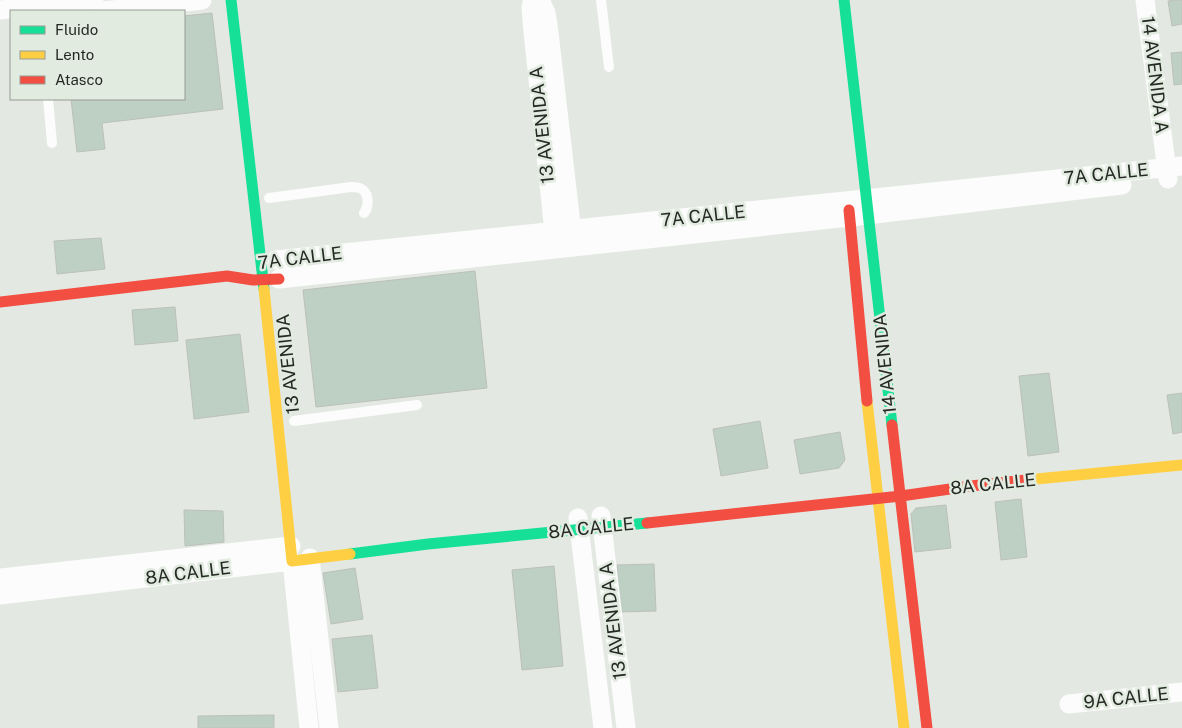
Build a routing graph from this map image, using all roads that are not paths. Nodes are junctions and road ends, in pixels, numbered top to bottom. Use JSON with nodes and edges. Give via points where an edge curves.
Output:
{"nodes":[{"id":1,"x":94,"y":0,"type":"edge"},
{"id":2,"x":202,"y":0,"type":"edge"},
{"id":3,"x":231,"y":0,"type":"edge"},
{"id":4,"x":533,"y":0,"type":"edge"},
{"id":5,"x":540,"y":0,"type":"edge"},
{"id":6,"x":601,"y":0,"type":"edge"},
{"id":7,"x":844,"y":0,"type":"edge"},
{"id":8,"x":1145,"y":0,"type":"edge"},
{"id":9,"x":39,"y":9,"type":"edge"},
{"id":10,"x":0,"y":10,"type":"edge"},
{"id":11,"x":112,"y":10,"type":"edge"},
{"id":12,"x":609,"y":67,"type":"dead end"},
{"id":13,"x":48,"y":100,"type":"edge"},
{"id":14,"x":52,"y":143,"type":"dead end"},
{"id":15,"x":1175,"y":173,"type":"edge"},
{"id":16,"x":269,"y":198,"type":"dead end"},
{"id":17,"x":856,"y":205,"type":"junction"},
{"id":18,"x":364,"y":213,"type":"dead end"},
{"id":19,"x":564,"y":239,"type":"junction"},
{"id":20,"x":261,"y":261,"type":"junction"},
{"id":21,"x":227,"y":276,"type":"junction"},
{"id":22,"x":274,"y":283,"type":"junction"},
{"id":23,"x":0,"y":302,"type":"edge"},
{"id":24,"x":417,"y":405,"type":"dead end"},
{"id":25,"x":294,"y":421,"type":"dead end"},
{"id":26,"x":1181,"y":465,"type":"edge"},
{"id":27,"x":904,"y":479,"type":"junction"},
{"id":28,"x":870,"y":483,"type":"junction"},
{"id":29,"x":901,"y":496,"type":"junction"},
{"id":30,"x":877,"y":498,"type":"junction"},
{"id":31,"x":589,"y":518,"type":"junction"},
{"id":32,"x":300,"y":551,"type":"junction"},
{"id":33,"x":0,"y":578,"type":"edge"},
{"id":34,"x":0,"y":595,"type":"edge"},
{"id":35,"x":1182,"y":692,"type":"edge"},
{"id":36,"x":1069,"y":704,"type":"dead end"},
{"id":37,"x":309,"y":728,"type":"edge"},
{"id":38,"x":329,"y":728,"type":"edge"},
{"id":39,"x":603,"y":728,"type":"edge"},
{"id":40,"x":626,"y":728,"type":"edge"},
{"id":41,"x":904,"y":728,"type":"edge"},
{"id":42,"x":928,"y":728,"type":"edge"}],
"edges":[{"from":1,"to":9,"type":"street"},
{"from":2,"to":11,"type":"street"},
{"from":3,"to":20,"type":"street","name":"13 AVENIDA"},
{"from":4,"to":19,"type":"street","name":"13 AVENIDA A","via":[[532,22]]},
{"from":5,"to":19,"type":"street","name":"13 AVENIDA A","via":[[548,24]]},
{"from":6,"to":12,"type":"lane"},
{"from":7,"to":17,"type":"street","name":"14 AVENIDA"},
{"from":8,"to":15,"type":"street","name":"14 AVENIDA A"},
{"from":9,"to":10,"type":"street"},
{"from":13,"to":14,"type":"lane"},
{"from":15,"to":17,"type":"street","name":"7A CALLE"},
{"from":16,"to":18,"type":"lane","via":[[357,187],[366,194],[368,205]]},
{"from":17,"to":19,"type":"street","name":"7A CALLE"},
{"from":17,"to":27,"type":"street","name":"14 AVENIDA","via":[[893,437]]},
{"from":17,"to":28,"type":"street","name":"14 AVENIDA"},
{"from":19,"to":20,"type":"street","name":"7A CALLE"},
{"from":19,"to":22,"type":"street","name":"7A CALLE"},
{"from":20,"to":21,"type":"street","name":"7A CALLE"},
{"from":20,"to":22,"type":"street","name":"13 AVENIDA"},
{"from":21,"to":22,"type":"street","name":"7A CALLE"},
{"from":21,"to":23,"type":"street","name":"7A CALLE"},
{"from":22,"to":32,"type":"street","name":"13 AVENIDA"},
{"from":24,"to":25,"type":"lane"},
{"from":26,"to":29,"type":"street","name":"8A CALLE"},
{"from":27,"to":28,"type":"street"},
{"from":27,"to":29,"type":"street","name":"14 AVENIDA"},
{"from":28,"to":30,"type":"street","name":"14 AVENIDA"},
{"from":29,"to":30,"type":"street","name":"8A CALLE"},
{"from":29,"to":42,"type":"street","name":"14 AVENIDA"},
{"from":30,"to":31,"type":"street","name":"8A CALLE"},
{"from":30,"to":41,"type":"street","name":"14 AVENIDA"},
{"from":31,"to":32,"type":"street","name":"8A CALLE","via":[[428,544]]},
{"from":31,"to":39,"type":"street","name":"13 AVENIDA A"},
{"from":31,"to":40,"type":"street","name":"13 AVENIDA A"},
{"from":32,"to":33,"type":"street","name":"8A CALLE"},
{"from":32,"to":34,"type":"street","name":"8A CALLE"},
{"from":32,"to":37,"type":"street","name":"13 AVENIDA"},
{"from":32,"to":38,"type":"street","name":"13 AVENIDA"},
{"from":35,"to":36,"type":"street","name":"9A CALLE"}]}
